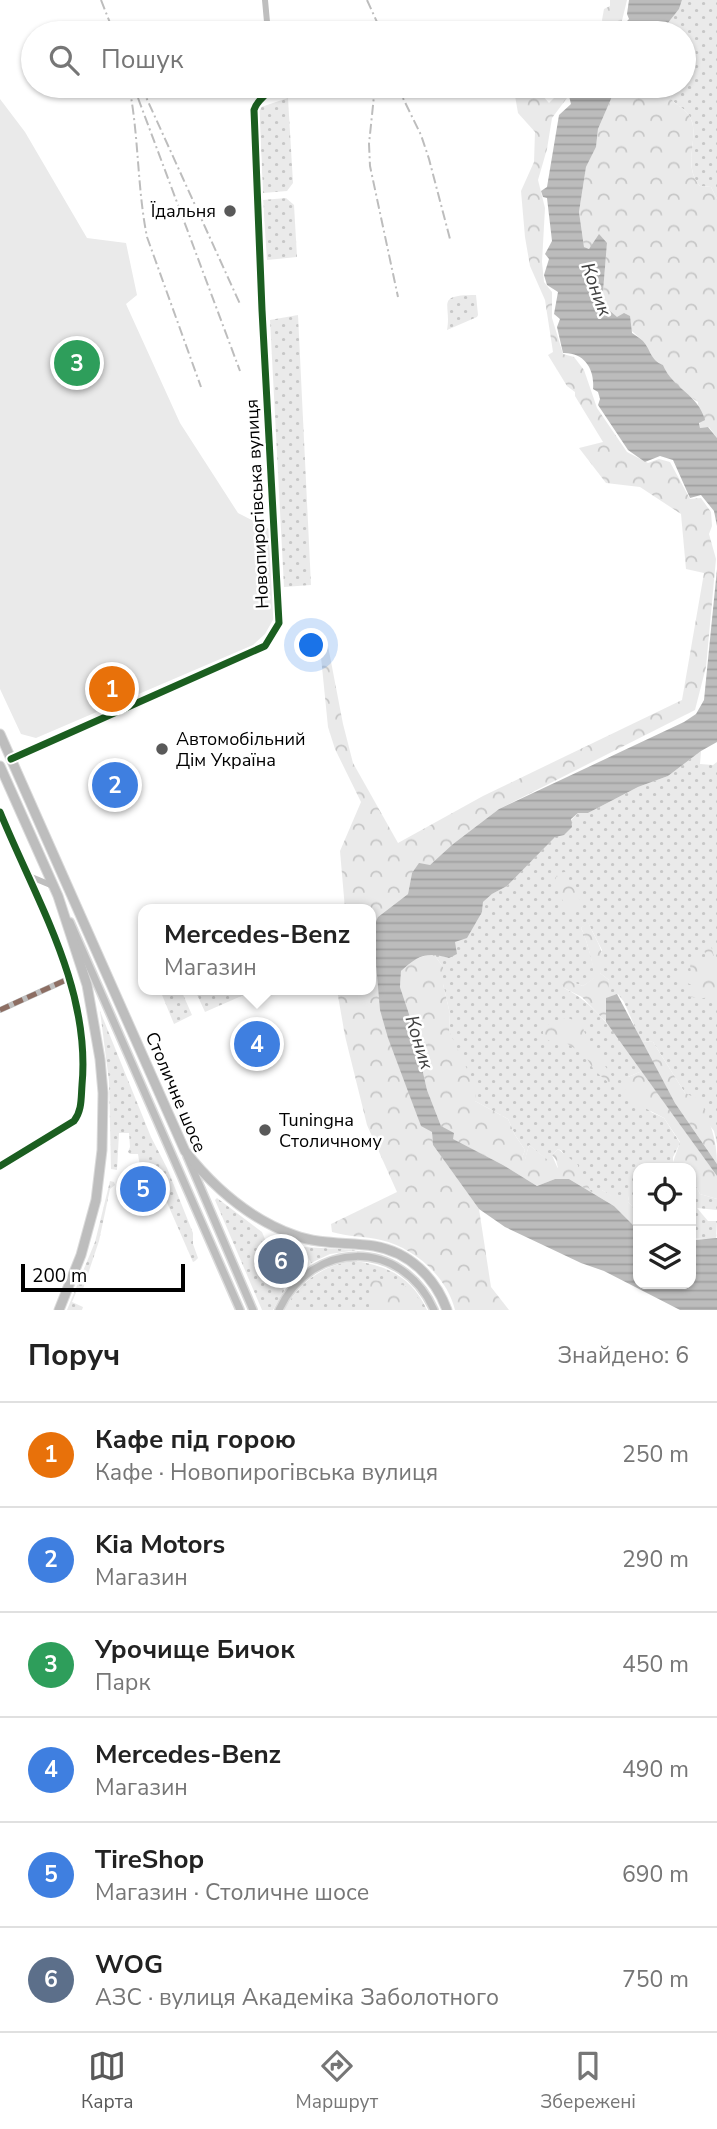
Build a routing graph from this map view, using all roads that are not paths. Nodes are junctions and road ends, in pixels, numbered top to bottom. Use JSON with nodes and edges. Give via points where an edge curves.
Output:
{"nodes":[{"id":1,"x":265,"y":0,"type":"edge"},
{"id":2,"x":267,"y":21,"type":"edge"},
{"id":3,"x":263,"y":98,"type":"edge"},
{"id":4,"x":0,"y":734,"type":"edge"},
{"id":5,"x":11,"y":759,"type":"junction"},
{"id":6,"x":0,"y":766,"type":"edge"},
{"id":7,"x":0,"y":812,"type":"edge"},
{"id":8,"x":29,"y":876,"type":"junction"},
{"id":9,"x":56,"y":892,"type":"junction"},
{"id":10,"x":68,"y":979,"type":"junction"},
{"id":11,"x":0,"y":1010,"type":"edge"},
{"id":12,"x":185,"y":1151,"type":"junction"},
{"id":13,"x":0,"y":1166,"type":"edge"},
{"id":14,"x":59,"y":1310,"type":"edge"},
{"id":15,"x":240,"y":1310,"type":"edge"},
{"id":16,"x":253,"y":1310,"type":"edge"},
{"id":17,"x":279,"y":1310,"type":"edge"},
{"id":18,"x":434,"y":1310,"type":"edge"},
{"id":19,"x":447,"y":1310,"type":"edge"}],
"edges":[{"from":1,"to":2,"type":"street"},
{"from":3,"to":5,"type":"street","name":"Новопирогівська вулиця","via":[[254,110],[279,624],[265,646]]},
{"from":4,"to":5,"type":"highway","name":"Столичне шосе"},
{"from":5,"to":12,"type":"highway","name":"Столичне шосе"},
{"from":6,"to":9,"type":"highway","name":"Столичне шосе"},
{"from":7,"to":8,"type":"street"},
{"from":8,"to":9,"type":"street"},
{"from":8,"to":10,"type":"street"},
{"from":9,"to":14,"type":"highway","via":[[92,1010],[103,1093],[96,1200]]},
{"from":9,"to":15,"type":"main road","name":"Столичне шосе"},
{"from":10,"to":11,"type":"street"},
{"from":10,"to":13,"type":"street","via":[[82,1039],[78,1116],[62,1131]]},
{"from":12,"to":16,"type":"main road","name":"Столичне шосе"},
{"from":12,"to":19,"type":"highway","via":[[222,1192],[280,1229],[316,1241],[375,1246],[404,1257],[429,1278]]},
{"from":17,"to":18,"type":"main road","via":[[310,1270],[343,1257],[360,1256],[401,1269],[420,1285]]}]}
